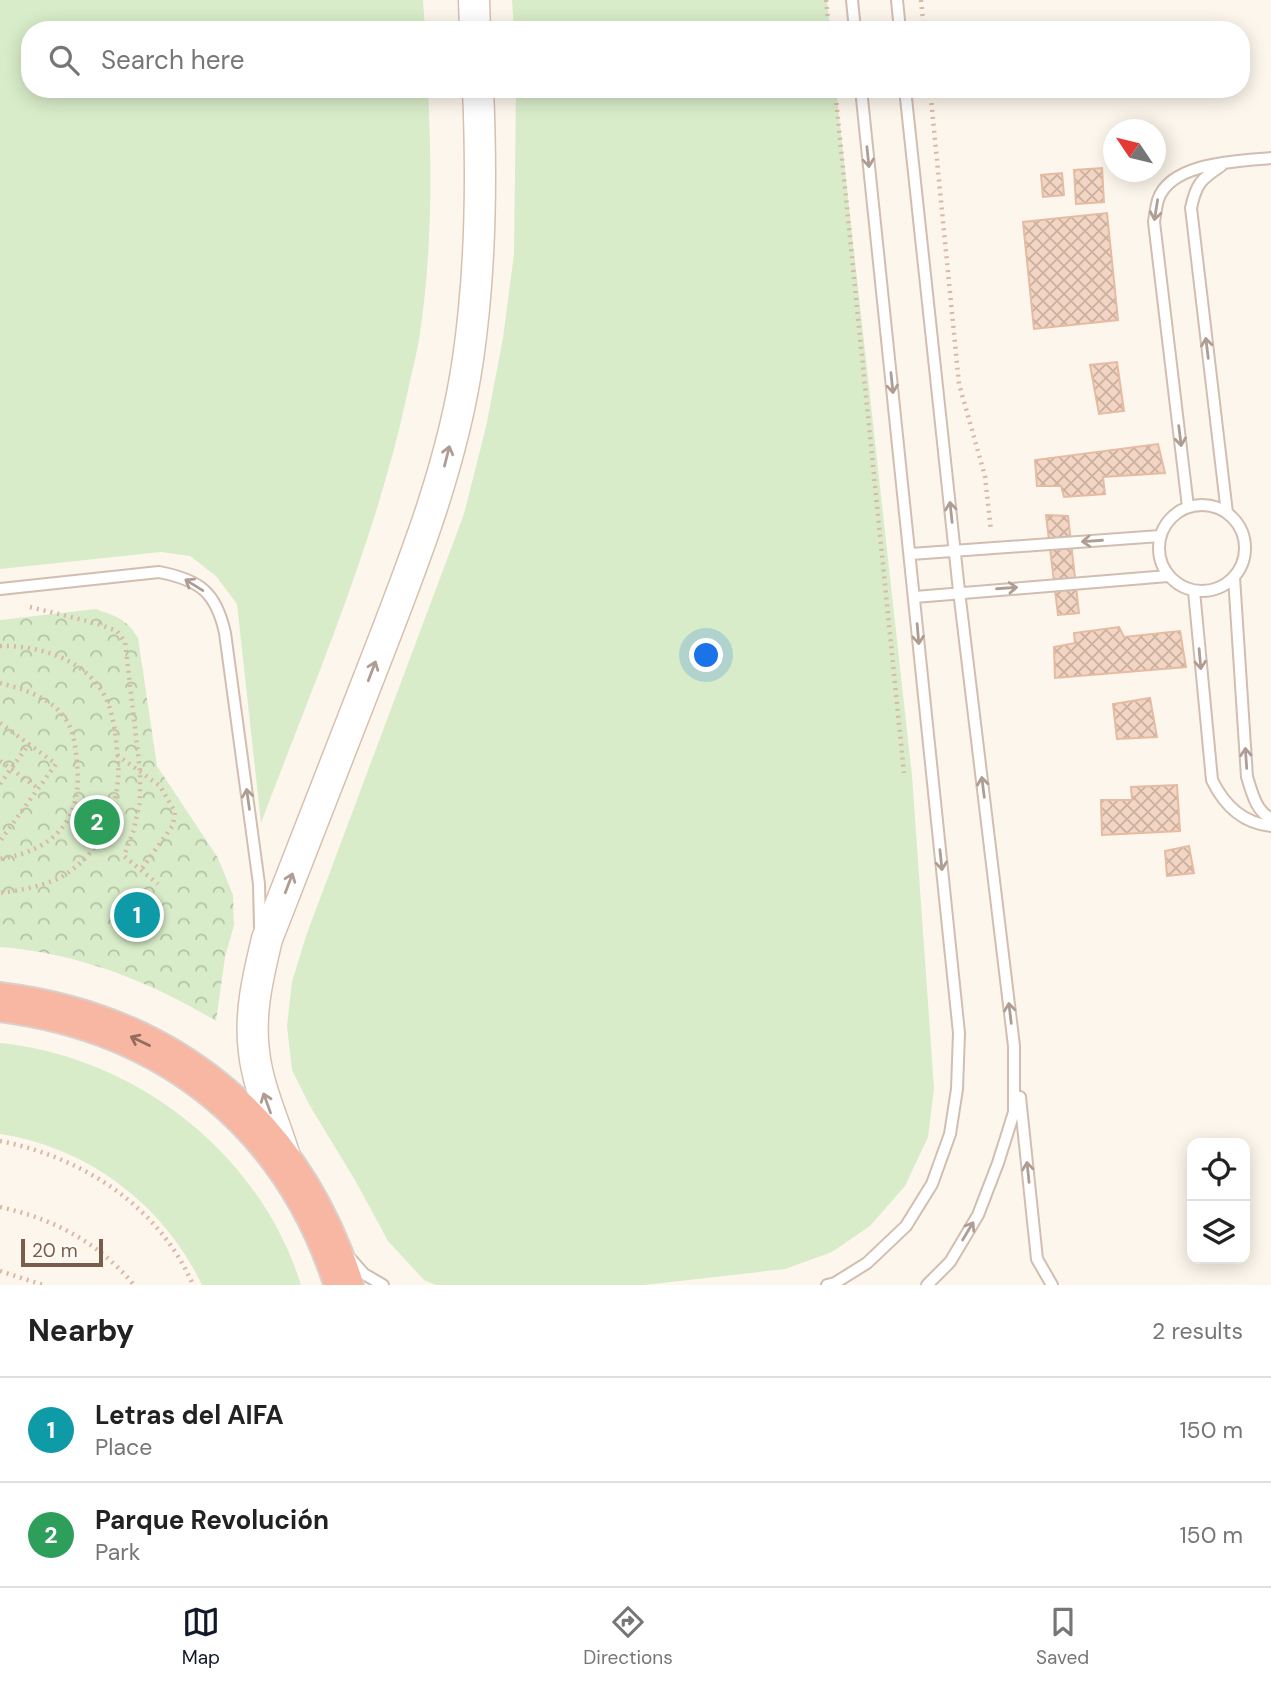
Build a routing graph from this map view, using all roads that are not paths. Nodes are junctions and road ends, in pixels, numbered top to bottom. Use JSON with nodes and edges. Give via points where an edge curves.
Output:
{"nodes":[{"id":1,"x":474,"y":0,"type":"edge"},
{"id":2,"x":852,"y":0,"type":"edge"},
{"id":3,"x":897,"y":0,"type":"edge"},
{"id":4,"x":475,"y":21,"type":"edge"},
{"id":5,"x":854,"y":21,"type":"edge"},
{"id":6,"x":899,"y":21,"type":"edge"},
{"id":7,"x":478,"y":98,"type":"edge"},
{"id":8,"x":862,"y":98,"type":"edge"},
{"id":9,"x":906,"y":98,"type":"edge"},
{"id":10,"x":1271,"y":158,"type":"edge"},
{"id":11,"x":1227,"y":163,"type":"junction"},
{"id":12,"x":1188,"y":507,"type":"junction"},
{"id":13,"x":1227,"y":513,"type":"junction"},
{"id":14,"x":1160,"y":536,"type":"junction"},
{"id":15,"x":956,"y":550,"type":"junction"},
{"id":16,"x":911,"y":554,"type":"junction"},
{"id":17,"x":1168,"y":576,"type":"junction"},
{"id":18,"x":1234,"y":577,"type":"junction"},
{"id":19,"x":0,"y":589,"type":"edge"},
{"id":20,"x":959,"y":591,"type":"junction"},
{"id":21,"x":1194,"y":591,"type":"junction"},
{"id":22,"x":915,"y":597,"type":"junction"},
{"id":23,"x":1271,"y":818,"type":"edge"},
{"id":24,"x":1271,"y":826,"type":"edge"},
{"id":25,"x":255,"y":988,"type":"junction"},
{"id":26,"x":0,"y":1002,"type":"edge"},
{"id":27,"x":1014,"y":1046,"type":"junction"},
{"id":28,"x":288,"y":1168,"type":"junction"},
{"id":29,"x":311,"y":1204,"type":"junction"},
{"id":30,"x":344,"y":1285,"type":"edge"},
{"id":31,"x":383,"y":1285,"type":"edge"},
{"id":32,"x":827,"y":1285,"type":"edge"},
{"id":33,"x":928,"y":1285,"type":"edge"},
{"id":34,"x":1052,"y":1285,"type":"edge"}],
"edges":[{"from":1,"to":4,"type":"main road"},
{"from":2,"to":5,"type":"lane"},
{"from":3,"to":6,"type":"lane"},
{"from":25,"to":7,"type":"main road","one_way":true,"via":[[267,939],[414,561],[446,461],[468,361],[478,265]]},
{"from":8,"to":16,"type":"lane","one_way":true},
{"from":15,"to":9,"type":"lane","one_way":true},
{"from":10,"to":11,"type":"lane"},
{"from":11,"to":12,"type":"lane","one_way":true,"via":[[1194,169],[1174,180],[1158,198],[1154,222]]},
{"from":13,"to":11,"type":"lane","one_way":true,"via":[[1191,208],[1204,177]]},
{"from":12,"to":13,"type":"lane","via":[[1201,505]]},
{"from":12,"to":14,"type":"lane","via":[[1166,523]]},
{"from":13,"to":18,"type":"lane","via":[[1237,522],[1245,549]]},
{"from":14,"to":15,"type":"lane","one_way":true},
{"from":14,"to":17,"type":"lane","via":[[1158,550]]},
{"from":15,"to":16,"type":"lane"},
{"from":15,"to":20,"type":"lane"},
{"from":16,"to":22,"type":"lane"},
{"from":20,"to":17,"type":"lane","one_way":true},
{"from":17,"to":21,"type":"lane"},
{"from":18,"to":21,"type":"lane","via":[[1208,591]]},
{"from":23,"to":18,"type":"lane","one_way":true,"via":[[1264,816],[1247,778]]},
{"from":25,"to":19,"type":"lane","one_way":true,"via":[[260,884],[225,634],[214,599],[181,576],[159,572]]},
{"from":20,"to":22,"type":"lane"},
{"from":27,"to":20,"type":"lane","one_way":true},
{"from":21,"to":24,"type":"lane","one_way":true,"via":[[1212,780],[1220,797],[1236,812],[1249,822]]},
{"from":22,"to":32,"type":"lane","one_way":true,"via":[[959,1033],[957,1089],[950,1134],[932,1184],[906,1226],[867,1263]]},
{"from":28,"to":25,"type":"main road","one_way":true,"via":[[254,1054]]},
{"from":28,"to":26,"type":"highway","one_way":true,"via":[[231,1103],[168,1056],[81,1017]]},
{"from":33,"to":27,"type":"lane","one_way":true,"via":[[950,1262],[971,1227],[999,1163],[1014,1112]]},
{"from":34,"to":27,"type":"lane","one_way":true,"via":[[1037,1259]]},
{"from":28,"to":29,"type":"highway"},
{"from":29,"to":30,"type":"highway"},
{"from":29,"to":31,"type":"lane","via":[[334,1242],[364,1274]]}]}
